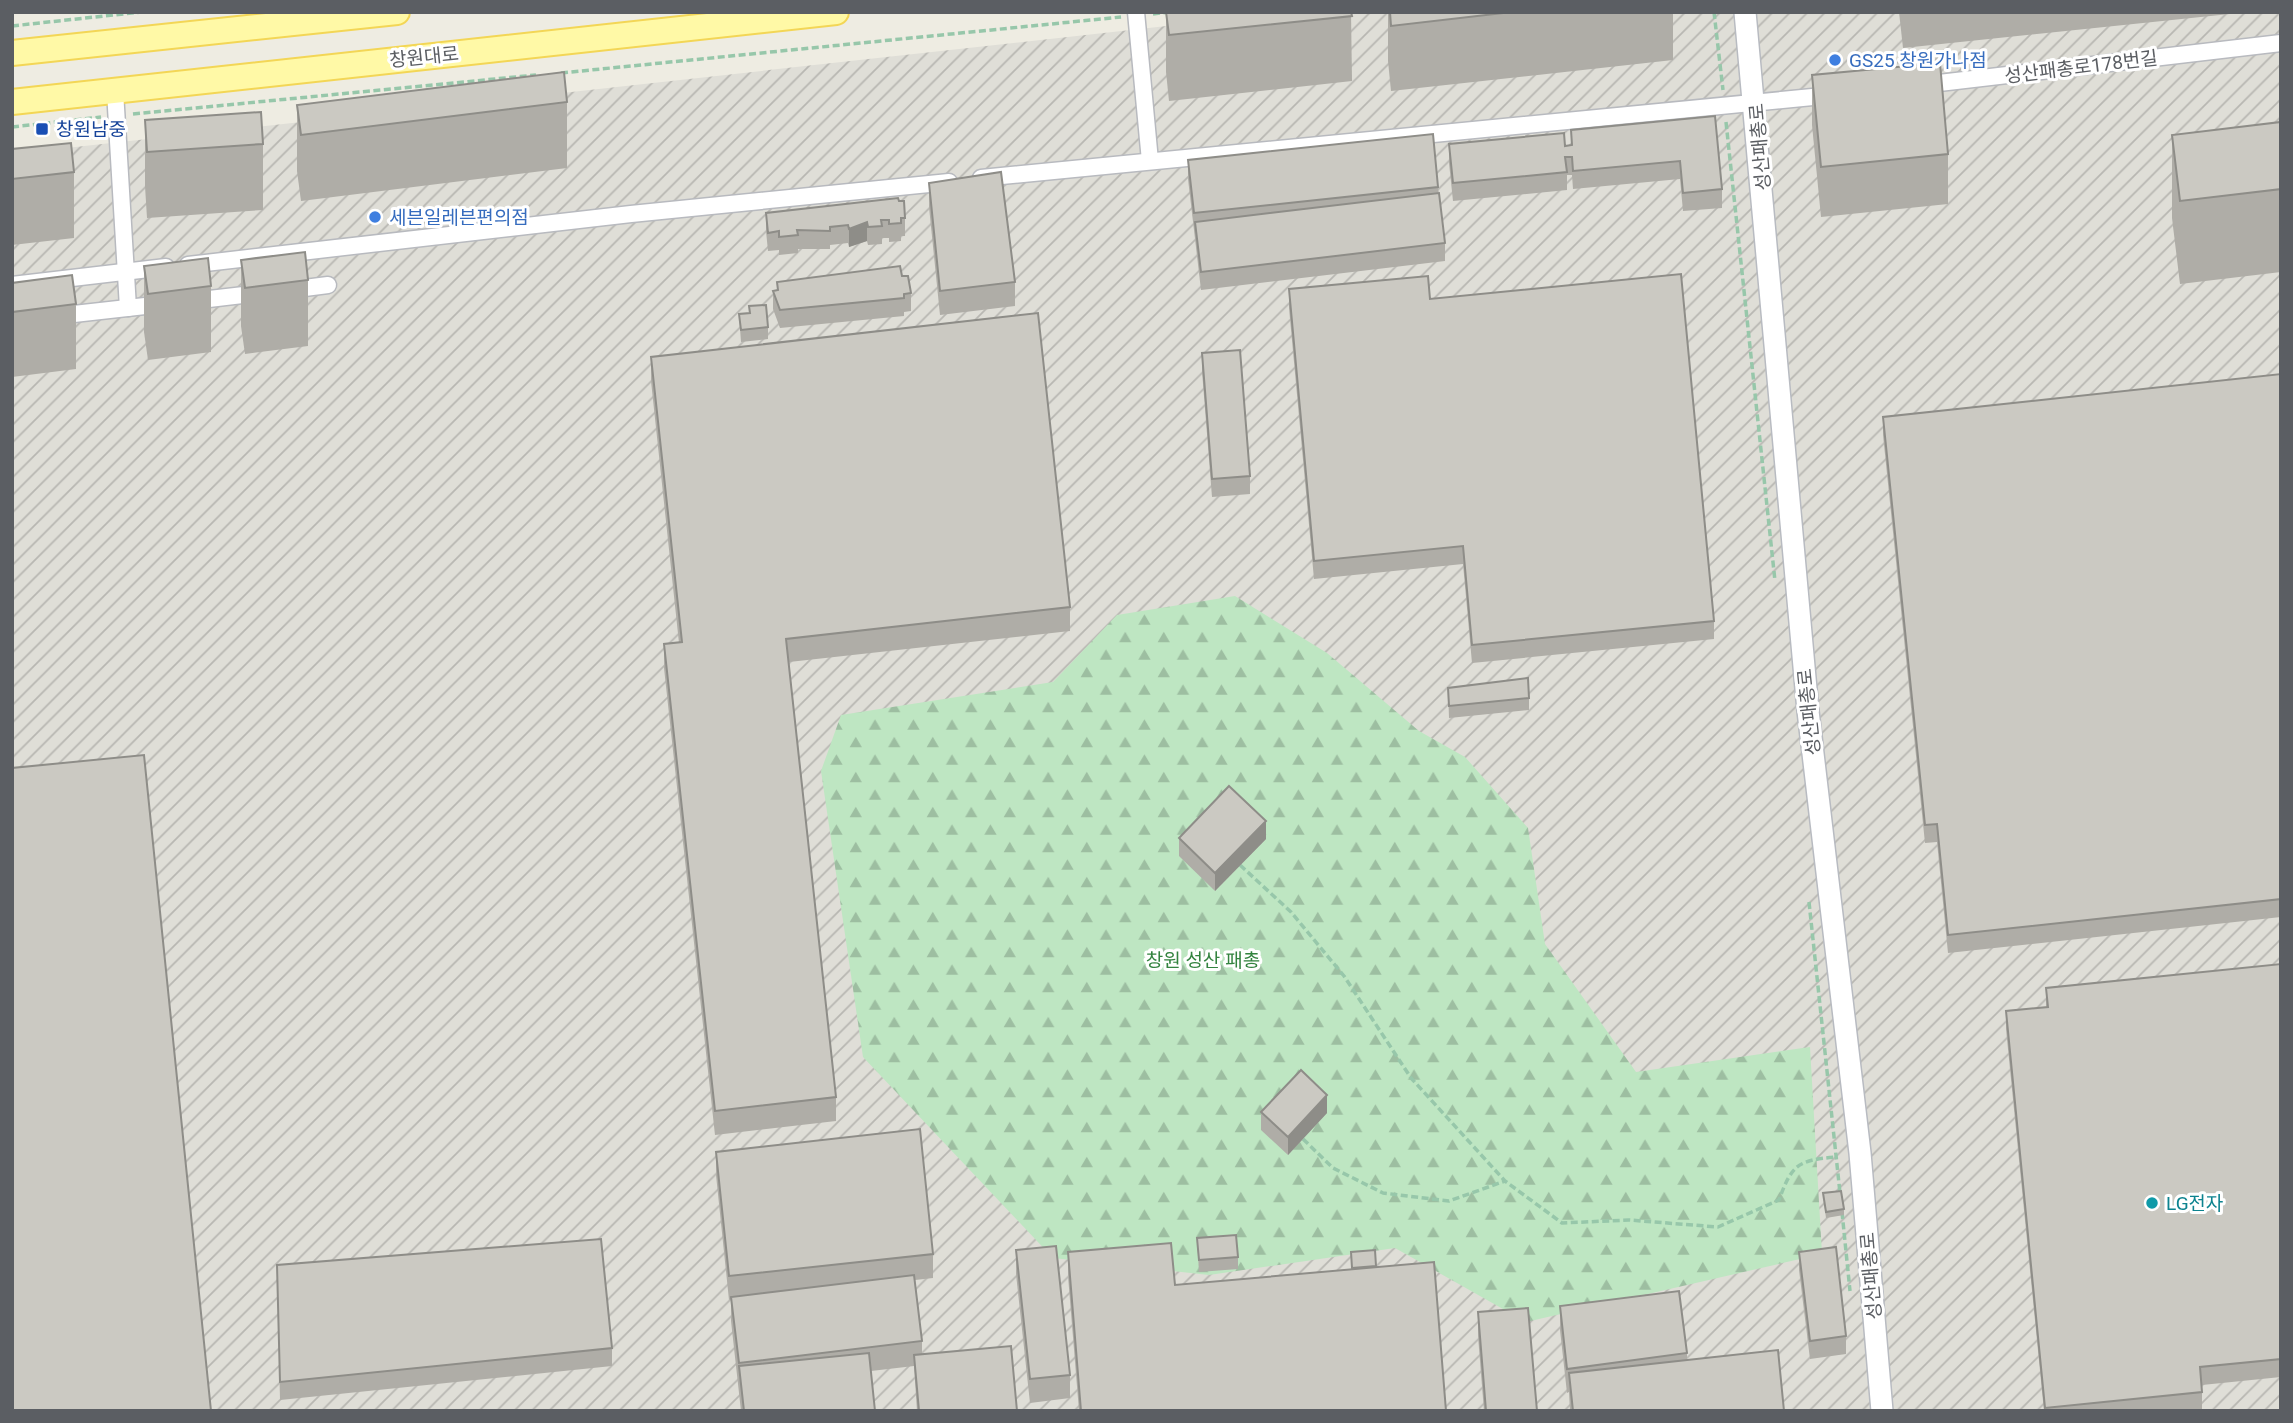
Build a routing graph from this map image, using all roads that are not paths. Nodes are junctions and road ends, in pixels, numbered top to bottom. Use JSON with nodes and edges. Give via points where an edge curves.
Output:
{"nodes":[{"id":1,"x":397,"y":12,"type":"edge"},
{"id":2,"x":836,"y":12,"type":"edge"},
{"id":3,"x":1745,"y":12,"type":"edge"},
{"id":4,"x":1136,"y":14,"type":"edge"},
{"id":5,"x":2281,"y":43,"type":"edge"},
{"id":6,"x":12,"y":53,"type":"edge"},
{"id":7,"x":1901,"y":87,"type":"edge"},
{"id":8,"x":115,"y":91,"type":"junction"},
{"id":9,"x":1847,"y":94,"type":"edge"},
{"id":10,"x":12,"y":102,"type":"edge"},
{"id":11,"x":1756,"y":104,"type":"junction"},
{"id":12,"x":1150,"y":162,"type":"junction"},
{"id":13,"x":125,"y":272,"type":"junction"},
{"id":14,"x":12,"y":285,"type":"edge"},
{"id":15,"x":328,"y":285,"type":"dead end"},
{"id":16,"x":128,"y":308,"type":"junction"},
{"id":17,"x":38,"y":318,"type":"edge"},
{"id":18,"x":1882,"y":1411,"type":"edge"}],
"edges":[{"from":1,"to":6,"type":"main road"},
{"from":2,"to":8,"type":"main road","name":"창원대로"},
{"from":3,"to":11,"type":"main road","name":"성산패총로"},
{"from":4,"to":12,"type":"street"},
{"from":5,"to":7,"type":"street","name":"성산패총로178번길"},
{"from":8,"to":10,"type":"main road","name":"창원대로"},
{"from":8,"to":13,"type":"street"},
{"from":9,"to":11,"type":"street"},
{"from":11,"to":12,"type":"street"},
{"from":11,"to":18,"type":"main road","name":"성산패총로","via":[[1808,711],[1860,1153]]},
{"from":12,"to":13,"type":"street","via":[[631,214]]},
{"from":13,"to":14,"type":"street"},
{"from":13,"to":16,"type":"street"},
{"from":15,"to":16,"type":"street"},
{"from":16,"to":17,"type":"street"}]}
